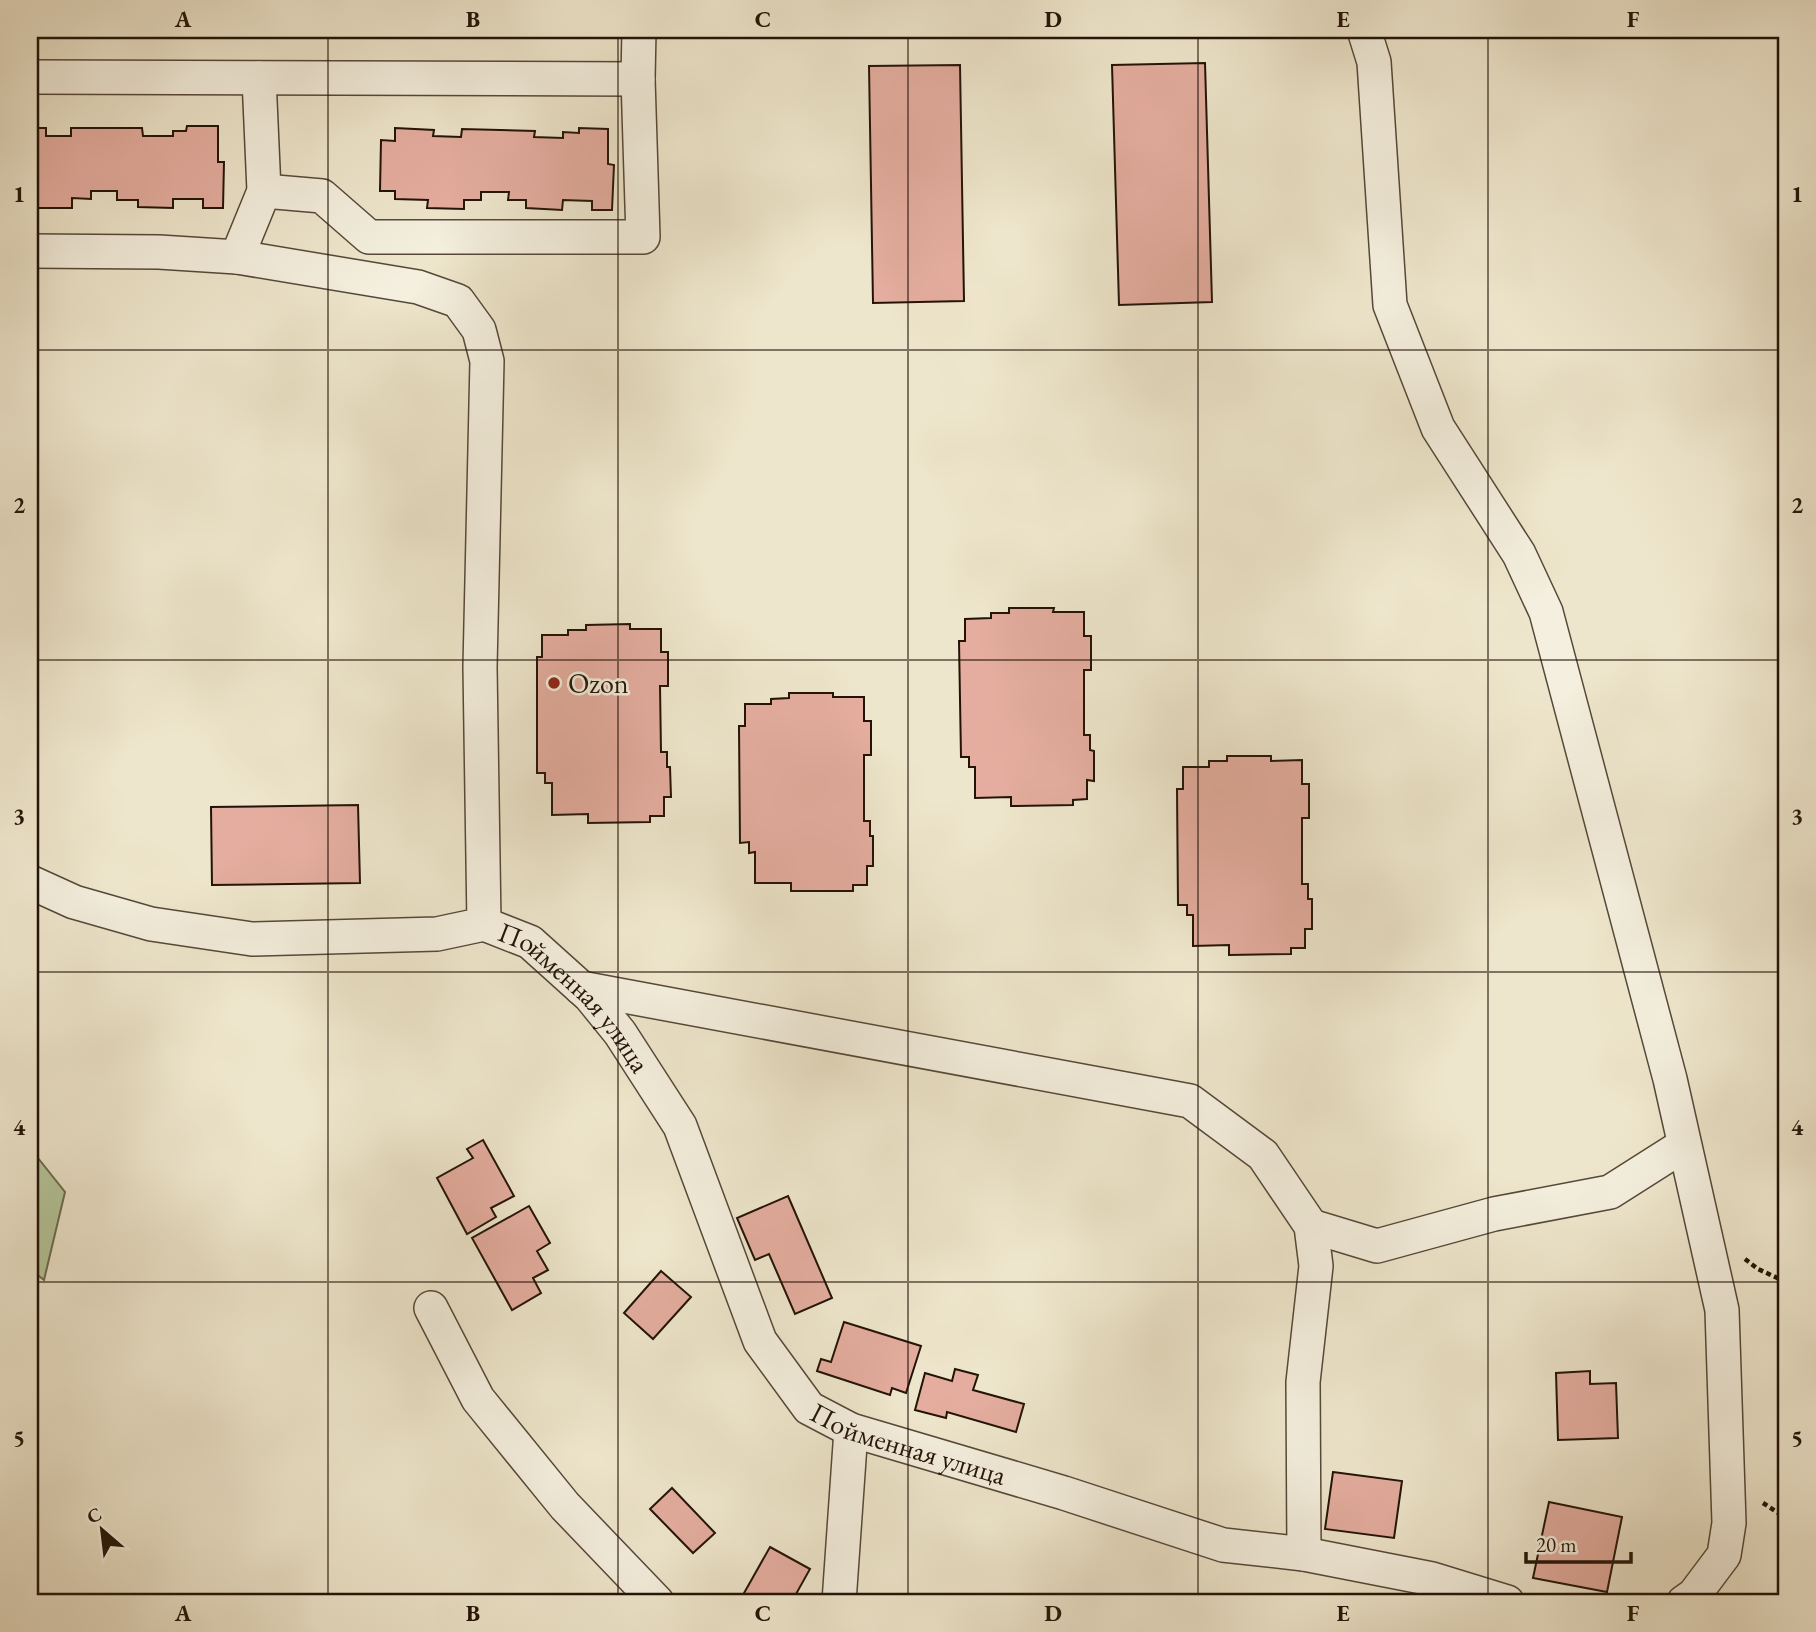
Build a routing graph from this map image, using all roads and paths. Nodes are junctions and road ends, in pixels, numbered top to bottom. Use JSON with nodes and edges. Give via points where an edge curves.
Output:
{"nodes":[{"id":1,"x":639,"y":30,"type":"edge"},
{"id":2,"x":1364,"y":30,"type":"edge"},
{"id":3,"x":30,"y":78,"type":"edge"},
{"id":4,"x":259,"y":78,"type":"junction"},
{"id":5,"x":638,"y":79,"type":"junction"},
{"id":6,"x":264,"y":191,"type":"junction"},
{"id":7,"x":30,"y":251,"type":"edge"},
{"id":8,"x":237,"y":257,"type":"junction"},
{"id":9,"x":30,"y":882,"type":"edge"},
{"id":10,"x":484,"y":923,"type":"junction"},
{"id":11,"x":581,"y":988,"type":"junction"},
{"id":12,"x":1684,"y":1145,"type":"junction"},
{"id":13,"x":1311,"y":1226,"type":"junction"},
{"id":14,"x":431,"y":1308,"type":"dead end"},
{"id":15,"x":850,"y":1430,"type":"junction"},
{"id":16,"x":1304,"y":1553,"type":"junction"},
{"id":17,"x":657,"y":1602,"type":"edge"},
{"id":18,"x":839,"y":1602,"type":"edge"},
{"id":19,"x":1507,"y":1602,"type":"edge"},
{"id":20,"x":1684,"y":1602,"type":"edge"}],
"edges":[{"from":1,"to":5,"type":"street"},
{"from":2,"to":12,"type":"street","via":[[1374,62],[1390,304],[1438,428],[1520,554],[1546,612]]},
{"from":3,"to":4,"type":"street"},
{"from":4,"to":5,"type":"street"},
{"from":4,"to":6,"type":"street"},
{"from":5,"to":6,"type":"street","via":[[643,237],[369,237],[322,196]]},
{"from":6,"to":8,"type":"street"},
{"from":7,"to":8,"type":"street"},
{"from":8,"to":10,"type":"street","via":[[418,287],[458,301],[480,330],[487,361],[480,667]]},
{"from":9,"to":10,"type":"street","via":[[74,902],[151,924],[252,939],[437,934]]},
{"from":10,"to":11,"type":"street","name":"Пойменная улица","via":[[530,942]]},
{"from":11,"to":13,"type":"street","via":[[1190,1101],[1262,1155]]},
{"from":11,"to":15,"type":"street","name":"Пойменная улица","via":[[620,1033],[680,1126],[760,1341],[809,1408]]},
{"from":12,"to":13,"type":"street","via":[[1610,1192],[1494,1214],[1377,1246]]},
{"from":12,"to":20,"type":"street","via":[[1722,1310],[1730,1523],[1724,1555]]},
{"from":13,"to":16,"type":"street","via":[[1316,1266],[1303,1382]]},
{"from":14,"to":17,"type":"street","via":[[478,1399],[565,1506]]},
{"from":15,"to":16,"type":"street","name":"Пойменная улица","via":[[1223,1545]]},
{"from":15,"to":18,"type":"street"},
{"from":16,"to":19,"type":"street","name":"Пойменная улица","via":[[1432,1579]]}]}
